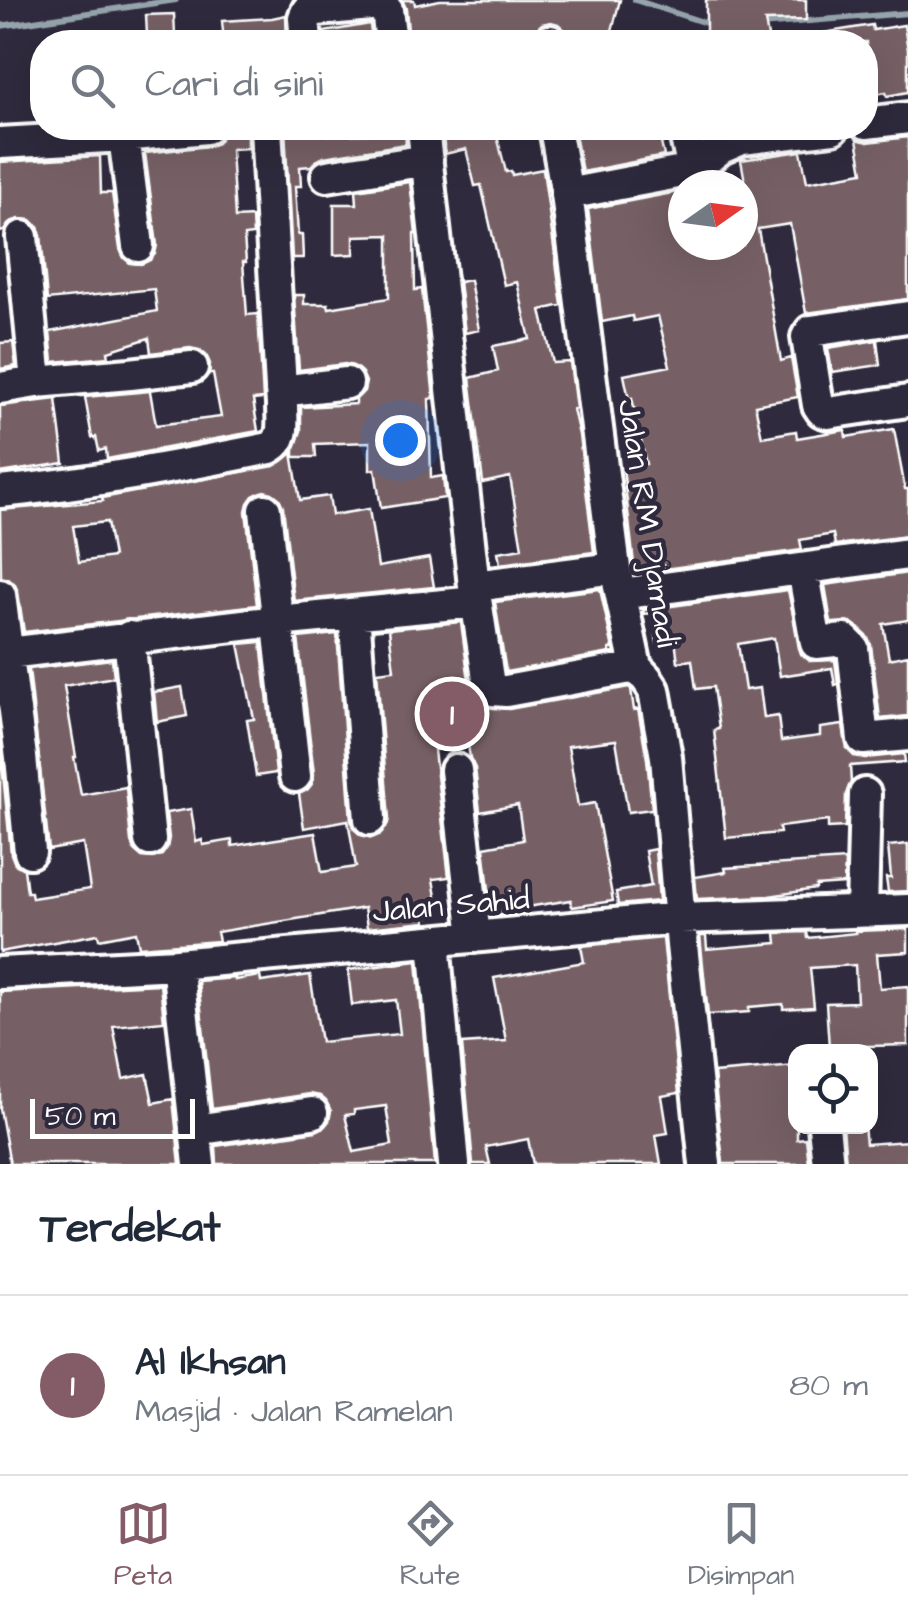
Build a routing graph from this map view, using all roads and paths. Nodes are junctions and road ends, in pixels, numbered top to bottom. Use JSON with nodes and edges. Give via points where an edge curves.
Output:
{"nodes":[{"id":1,"x":305,"y":30,"type":"edge"},
{"id":2,"x":390,"y":30,"type":"edge"},
{"id":3,"x":908,"y":118,"type":"edge"},
{"id":4,"x":878,"y":122,"type":"edge"},
{"id":5,"x":53,"y":140,"type":"edge"},
{"id":6,"x":125,"y":140,"type":"edge"},
{"id":7,"x":267,"y":140,"type":"edge"},
{"id":8,"x":424,"y":140,"type":"edge"},
{"id":9,"x":558,"y":140,"type":"edge"},
{"id":10,"x":687,"y":140,"type":"edge"},
{"id":11,"x":747,"y":140,"type":"edge"},
{"id":12,"x":0,"y":143,"type":"edge"},
{"id":13,"x":427,"y":160,"type":"junction"},
{"id":14,"x":693,"y":170,"type":"joint"},
{"id":15,"x":668,"y":175,"type":"edge"},
{"id":16,"x":327,"y":176,"type":"dead end"},
{"id":17,"x":567,"y":194,"type":"junction"},
{"id":18,"x":22,"y":237,"type":"dead end"},
{"id":19,"x":138,"y":246,"type":"dead end"},
{"id":20,"x":908,"y":318,"type":"edge"},
{"id":21,"x":192,"y":366,"type":"dead end"},
{"id":22,"x":36,"y":382,"type":"junction"},
{"id":23,"x":347,"y":383,"type":"dead end"},
{"id":24,"x":0,"y":388,"type":"edge"},
{"id":25,"x":282,"y":391,"type":"junction"},
{"id":26,"x":908,"y":401,"type":"edge"},
{"id":27,"x":0,"y":492,"type":"edge"},
{"id":28,"x":264,"y":510,"type":"dead end"},
{"id":29,"x":908,"y":554,"type":"edge"},
{"id":30,"x":803,"y":568,"type":"junction"},
{"id":31,"x":618,"y":581,"type":"junction"},
{"id":32,"x":474,"y":594,"type":"junction"},
{"id":33,"x":0,"y":595,"type":"edge"},
{"id":34,"x":354,"y":614,"type":"junction"},
{"id":35,"x":277,"y":620,"type":"junction"},
{"id":36,"x":130,"y":637,"type":"junction"},
{"id":37,"x":4,"y":653,"type":"edge"},
{"id":38,"x":636,"y":667,"type":"junction"},
{"id":39,"x":908,"y":735,"type":"edge"},
{"id":40,"x":456,"y":770,"type":"dead end"},
{"id":41,"x":295,"y":776,"type":"dead end"},
{"id":42,"x":865,"y":794,"type":"dead end"},
{"id":43,"x":370,"y":819,"type":"dead end"},
{"id":44,"x":150,"y":840,"type":"dead end"},
{"id":45,"x":30,"y":852,"type":"dead end"},
{"id":46,"x":908,"y":910,"type":"edge"},
{"id":47,"x":862,"y":911,"type":"junction"},
{"id":48,"x":680,"y":918,"type":"junction"},
{"id":49,"x":476,"y":937,"type":"junction"},
{"id":50,"x":434,"y":941,"type":"junction"},
{"id":51,"x":177,"y":964,"type":"junction"},
{"id":52,"x":0,"y":973,"type":"edge"},
{"id":53,"x":312,"y":1113,"type":"dead end"},
{"id":54,"x":195,"y":1130,"type":"junction"},
{"id":55,"x":825,"y":1134,"type":"edge"},
{"id":56,"x":199,"y":1164,"type":"edge"},
{"id":57,"x":454,"y":1164,"type":"edge"},
{"id":58,"x":704,"y":1164,"type":"edge"},
{"id":59,"x":828,"y":1164,"type":"edge"}],
"edges":[{"from":1,"to":2,"type":"street","via":[[307,12],[381,4]]},
{"from":3,"to":4,"type":"street"},
{"from":5,"to":12,"type":"street"},
{"from":6,"to":19,"type":"street"},
{"from":7,"to":25,"type":"street"},
{"from":8,"to":13,"type":"street"},
{"from":9,"to":17,"type":"street","name":"Jalan RM Djamadi"},
{"from":10,"to":14,"type":"street"},
{"from":11,"to":14,"type":"street","via":[[721,148]]},
{"from":13,"to":16,"type":"street"},
{"from":13,"to":32,"type":"street"},
{"from":15,"to":17,"type":"street"},
{"from":17,"to":31,"type":"street","name":"Jalan RM Djamadi"},
{"from":18,"to":22,"type":"street"},
{"from":20,"to":26,"type":"street","via":[[811,331],[807,338],[822,411]]},
{"from":21,"to":22,"type":"street"},
{"from":22,"to":24,"type":"street"},
{"from":23,"to":25,"type":"street"},
{"from":25,"to":27,"type":"street","via":[[282,434],[270,448]]},
{"from":28,"to":35,"type":"street"},
{"from":29,"to":30,"type":"street"},
{"from":30,"to":31,"type":"street"},
{"from":30,"to":39,"type":"street","via":[[816,642],[845,640],[853,648],[863,739]]},
{"from":31,"to":32,"type":"street"},
{"from":31,"to":38,"type":"street","name":"Jalan RM Djamadi"},
{"from":32,"to":34,"type":"street"},
{"from":32,"to":38,"type":"street","via":[[492,690]]},
{"from":33,"to":37,"type":"street"},
{"from":34,"to":35,"type":"street"},
{"from":34,"to":43,"type":"street"},
{"from":35,"to":36,"type":"street"},
{"from":35,"to":41,"type":"street"},
{"from":36,"to":37,"type":"street"},
{"from":36,"to":44,"type":"street"},
{"from":37,"to":45,"type":"street"},
{"from":38,"to":48,"type":"street","name":"Jalan RM Djamadi","via":[[654,690],[666,756]]},
{"from":40,"to":49,"type":"street"},
{"from":42,"to":47,"type":"street"},
{"from":46,"to":47,"type":"street","name":"Jalan Sahid"},
{"from":47,"to":48,"type":"street","name":"Jalan Sahid"},
{"from":48,"to":49,"type":"street","name":"Jalan Sahid"},
{"from":48,"to":58,"type":"street","name":"Jalan RM Djamadi"},
{"from":49,"to":50,"type":"street","name":"Jalan Sahid"},
{"from":50,"to":51,"type":"street","name":"Jalan Sahid"},
{"from":50,"to":57,"type":"street"},
{"from":51,"to":52,"type":"street","name":"Jalan Sahid"},
{"from":51,"to":54,"type":"street"},
{"from":53,"to":54,"type":"street"},
{"from":54,"to":56,"type":"street"},
{"from":55,"to":59,"type":"street"}]}
